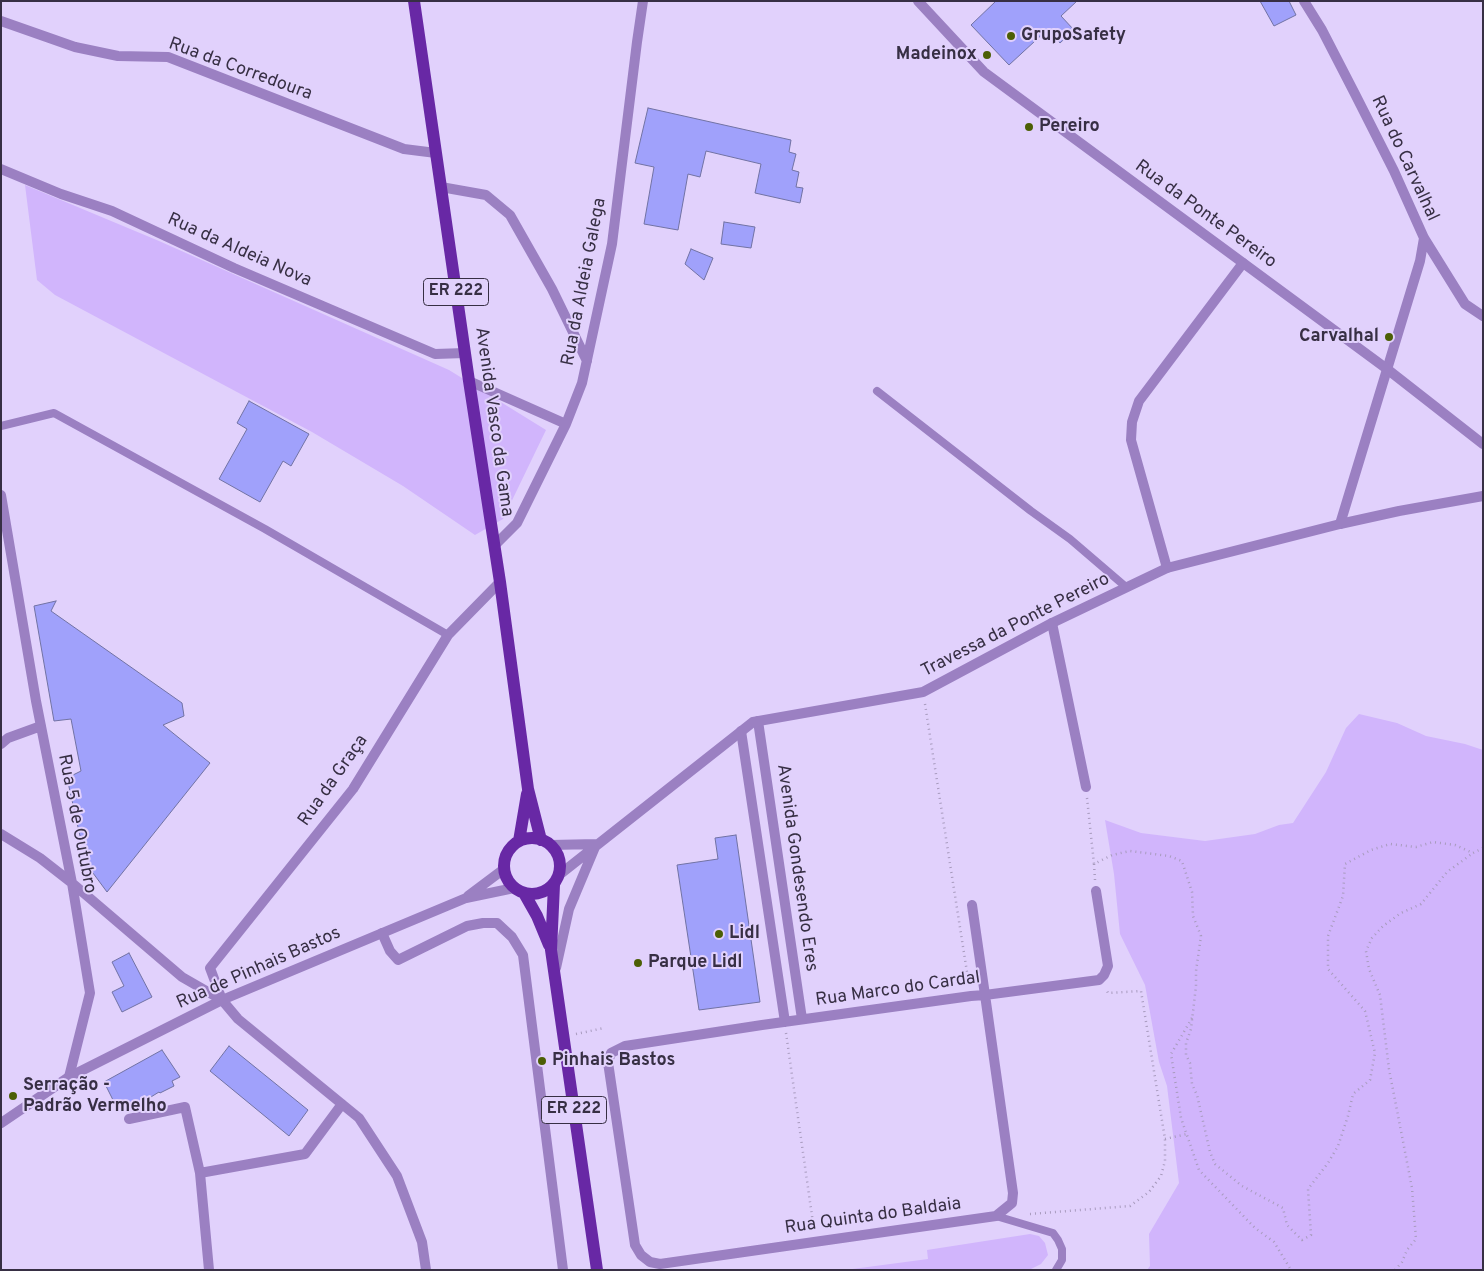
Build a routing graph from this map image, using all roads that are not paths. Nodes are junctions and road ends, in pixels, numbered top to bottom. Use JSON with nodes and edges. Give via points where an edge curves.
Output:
{"nodes":[{"id":1,"x":414,"y":1,"type":"edge"},
{"id":2,"x":643,"y":1,"type":"edge"},
{"id":3,"x":918,"y":1,"type":"edge"},
{"id":4,"x":1304,"y":1,"type":"edge"},
{"id":5,"x":1,"y":21,"type":"edge"},
{"id":6,"x":436,"y":153,"type":"junction"},
{"id":7,"x":1,"y":168,"type":"edge"},
{"id":8,"x":441,"y":187,"type":"junction"},
{"id":9,"x":1424,"y":238,"type":"junction"},
{"id":10,"x":1243,"y":263,"type":"junction"},
{"id":11,"x":1483,"y":316,"type":"edge"},
{"id":12,"x":465,"y":353,"type":"junction"},
{"id":13,"x":587,"y":361,"type":"junction"},
{"id":14,"x":1387,"y":369,"type":"junction"},
{"id":15,"x":469,"y":381,"type":"junction"},
{"id":16,"x":877,"y":392,"type":"dead end"},
{"id":17,"x":566,"y":424,"type":"junction"},
{"id":18,"x":1,"y":426,"type":"edge"},
{"id":19,"x":1483,"y":444,"type":"edge"},
{"id":20,"x":1,"y":495,"type":"edge"},
{"id":21,"x":1483,"y":496,"type":"edge"},
{"id":22,"x":1340,"y":524,"type":"junction"},
{"id":23,"x":494,"y":546,"type":"junction"},
{"id":24,"x":1168,"y":568,"type":"junction"},
{"id":25,"x":500,"y":582,"type":"junction"},
{"id":26,"x":1126,"y":588,"type":"junction"},
{"id":27,"x":1052,"y":623,"type":"junction"},
{"id":28,"x":448,"y":635,"type":"junction"},
{"id":29,"x":758,"y":721,"type":"junction"},
{"id":30,"x":41,"y":726,"type":"junction"},
{"id":31,"x":741,"y":731,"type":"junction"},
{"id":32,"x":1,"y":744,"type":"edge"},
{"id":33,"x":1086,"y":787,"type":"road end"},
{"id":34,"x":528,"y":789,"type":"junction"},
{"id":35,"x":1,"y":834,"type":"edge"},
{"id":36,"x":519,"y":841,"type":"junction"},
{"id":37,"x":546,"y":842,"type":"junction"},
{"id":38,"x":597,"y":844,"type":"junction"},
{"id":39,"x":504,"y":869,"type":"junction"},
{"id":40,"x":557,"y":880,"type":"junction"},
{"id":41,"x":72,"y":883,"type":"junction"},
{"id":42,"x":519,"y":891,"type":"junction"},
{"id":43,"x":1096,"y":891,"type":"road end"},
{"id":44,"x":466,"y":898,"type":"junction"},
{"id":45,"x":972,"y":905,"type":"dead end"},
{"id":46,"x":382,"y":933,"type":"junction"},
{"id":47,"x":551,"y":950,"type":"junction"},
{"id":48,"x":555,"y":972,"type":"junction"},
{"id":49,"x":985,"y":995,"type":"junction"},
{"id":50,"x":222,"y":1000,"type":"junction"},
{"id":51,"x":802,"y":1019,"type":"junction"},
{"id":52,"x":785,"y":1022,"type":"junction"},
{"id":53,"x":611,"y":1053,"type":"joint"},
{"id":54,"x":69,"y":1077,"type":"junction"},
{"id":55,"x":342,"y":1104,"type":"junction"},
{"id":56,"x":129,"y":1119,"type":"dead end"},
{"id":57,"x":1,"y":1123,"type":"edge"},
{"id":58,"x":200,"y":1173,"type":"junction"},
{"id":59,"x":996,"y":1216,"type":"junction"},
{"id":60,"x":209,"y":1270,"type":"edge"},
{"id":61,"x":426,"y":1270,"type":"edge"},
{"id":62,"x":563,"y":1270,"type":"edge"},
{"id":63,"x":597,"y":1270,"type":"edge"},
{"id":64,"x":1056,"y":1270,"type":"edge"}],
"edges":[{"from":1,"to":6,"type":"main road","name":"Avenida Vasco da Gama","number":"ER 222"},
{"from":2,"to":13,"type":"street","name":"Rua da Aldeia Galega","via":[[612,244]]},
{"from":3,"to":10,"type":"street","name":"Rua da Ponte Pereiro","via":[[984,72]]},
{"from":4,"to":9,"type":"street","name":"Rua do Carvalhal","via":[[1394,171]]},
{"from":5,"to":6,"type":"street","name":"Rua da Corredoura","via":[[75,47],[118,56],[168,57],[404,148]]},
{"from":6,"to":8,"type":"main road","name":"Avenida Vasco da Gama","number":"ER 222"},
{"from":7,"to":12,"type":"street","name":"Rua da Aldeia Nova","via":[[61,194],[112,211],[234,268],[435,354]]},
{"from":8,"to":12,"type":"main road","name":"Avenida Vasco da Gama","number":"ER 222"},
{"from":8,"to":13,"type":"street","via":[[486,195],[510,215],[552,289]]},
{"from":9,"to":11,"type":"street","via":[[1465,304]]},
{"from":9,"to":14,"type":"street","name":"Rua do Carvalhal"},
{"from":10,"to":14,"type":"street","name":"Rua da Ponte Pereiro"},
{"from":10,"to":24,"type":"street","via":[[1139,401],[1132,422],[1131,440]]},
{"from":12,"to":15,"type":"main road","name":"Avenida Vasco da Gama","number":"ER 222"},
{"from":13,"to":17,"type":"street","name":"Rua da Aldeia Galega"},
{"from":14,"to":19,"type":"street","name":"Rua da Ponte Pereiro"},
{"from":14,"to":22,"type":"street","name":"Rua do Carvalhal"},
{"from":15,"to":17,"type":"street"},
{"from":15,"to":23,"type":"main road","name":"Avenida Vasco da Gama","number":"ER 222"},
{"from":16,"to":26,"type":"lane","via":[[1030,512],[1070,539]]},
{"from":17,"to":23,"type":"street","name":"Rua da Aldeia Galega","via":[[517,523]]},
{"from":18,"to":28,"type":"lane","via":[[54,413],[265,529]]},
{"from":20,"to":30,"type":"street","name":"Rua 5 de Outubro"},
{"from":21,"to":22,"type":"street","name":"Travessa da Ponte Pereiro"},
{"from":22,"to":24,"type":"street","name":"Travessa da Ponte Pereiro"},
{"from":23,"to":25,"type":"main road","name":"Avenida Vasco da Gama","number":"ER 222"},
{"from":24,"to":26,"type":"street","name":"Travessa da Ponte Pereiro"},
{"from":25,"to":28,"type":"street","name":"Rua da Graça"},
{"from":25,"to":34,"type":"main road","name":"Avenida Vasco da Gama","number":"ER 222"},
{"from":26,"to":27,"type":"street","name":"Travessa da Ponte Pereiro"},
{"from":27,"to":29,"type":"street","name":"Travessa da Ponte Pereiro","via":[[923,692]]},
{"from":27,"to":33,"type":"street"},
{"from":28,"to":50,"type":"street","name":"Rua da Graça","via":[[352,789],[210,968]]},
{"from":29,"to":31,"type":"street","name":"Travessa da Ponte Pereiro"},
{"from":29,"to":51,"type":"street","name":"Avenida Gondesendo Eres"},
{"from":30,"to":32,"type":"street","via":[[8,738]]},
{"from":30,"to":41,"type":"street","name":"Rua 5 de Outubro"},
{"from":31,"to":38,"type":"street","name":"Travessa da Ponte Pereiro"},
{"from":31,"to":52,"type":"street","name":"Avenida Gondesendo Eres"},
{"from":34,"to":36,"type":"main road","name":"Avenida Vasco da Gama","number":"ER 222"},
{"from":34,"to":37,"type":"main road","name":"Avenida Vasco da Gama","number":"ER 222"},
{"from":35,"to":41,"type":"street"},
{"from":36,"to":37,"type":"main road","via":[[530,838]]},
{"from":36,"to":39,"type":"main road","name":"Avenida Vasco da Gama","number":"ER 222","via":[[505,858]]},
{"from":37,"to":38,"type":"street"},
{"from":37,"to":40,"type":"main road","name":"Avenida Vasco da Gama","number":"ER 222","via":[[558,854]]},
{"from":38,"to":40,"type":"street","name":"Travessa da Ponte Pereiro"},
{"from":38,"to":48,"type":"street","via":[[569,909]]},
{"from":39,"to":42,"type":"main road","name":"Avenida Vasco da Gama","number":"ER 222","via":[[507,879]]},
{"from":39,"to":44,"type":"street","name":"Rua de Pinhais Bastos"},
{"from":40,"to":42,"type":"main road","via":[[545,892],[535,895]]},
{"from":40,"to":47,"type":"main road","name":"Avenida Vasco da Gama","number":"ER 222"},
{"from":41,"to":50,"type":"street","via":[[182,978]]},
{"from":41,"to":54,"type":"street","name":"Rua 5 de Outubro","via":[[90,993]]},
{"from":42,"to":44,"type":"street","name":"Rua de Pinhais Bastos"},
{"from":42,"to":47,"type":"main road","name":"Avenida Vasco da Gama","number":"ER 222","via":[[538,916]]},
{"from":43,"to":49,"type":"street","name":"Rua Marco do Cardal","via":[[1108,966],[1099,980]]},
{"from":44,"to":46,"type":"street","name":"Rua de Pinhais Bastos"},
{"from":45,"to":49,"type":"street"},
{"from":46,"to":50,"type":"street","name":"Rua de Pinhais Bastos"},
{"from":46,"to":62,"type":"street","via":[[398,960],[468,926],[482,922],[497,923],[512,937],[523,955]]},
{"from":47,"to":48,"type":"main road","name":"Avenida Vasco da Gama","number":"ER 222"},
{"from":48,"to":63,"type":"main road","name":"Avenida Vasco da Gama","number":"ER 222"},
{"from":49,"to":51,"type":"street","name":"Rua Marco do Cardal"},
{"from":49,"to":59,"type":"street","via":[[1013,1193],[1012,1203]]},
{"from":50,"to":54,"type":"street","name":"Rua de Pinhais Bastos"},
{"from":50,"to":55,"type":"street","via":[[238,1018]]},
{"from":51,"to":52,"type":"street","name":"Rua Marco do Cardal"},
{"from":52,"to":53,"type":"street","name":"Rua Marco do Cardal","via":[[625,1046]]},
{"from":53,"to":59,"type":"street","name":"Rua Quinta do Baldaia","via":[[608,1062],[633,1235],[641,1255],[650,1262],[660,1264]]},
{"from":54,"to":57,"type":"street"},
{"from":55,"to":58,"type":"street","via":[[305,1154]]},
{"from":55,"to":61,"type":"street","via":[[359,1118],[397,1176],[422,1242]]},
{"from":56,"to":58,"type":"street","via":[[185,1107]]},
{"from":58,"to":60,"type":"street"},
{"from":59,"to":64,"type":"lane","via":[[1053,1233],[1062,1249],[1062,1260]]}]}
